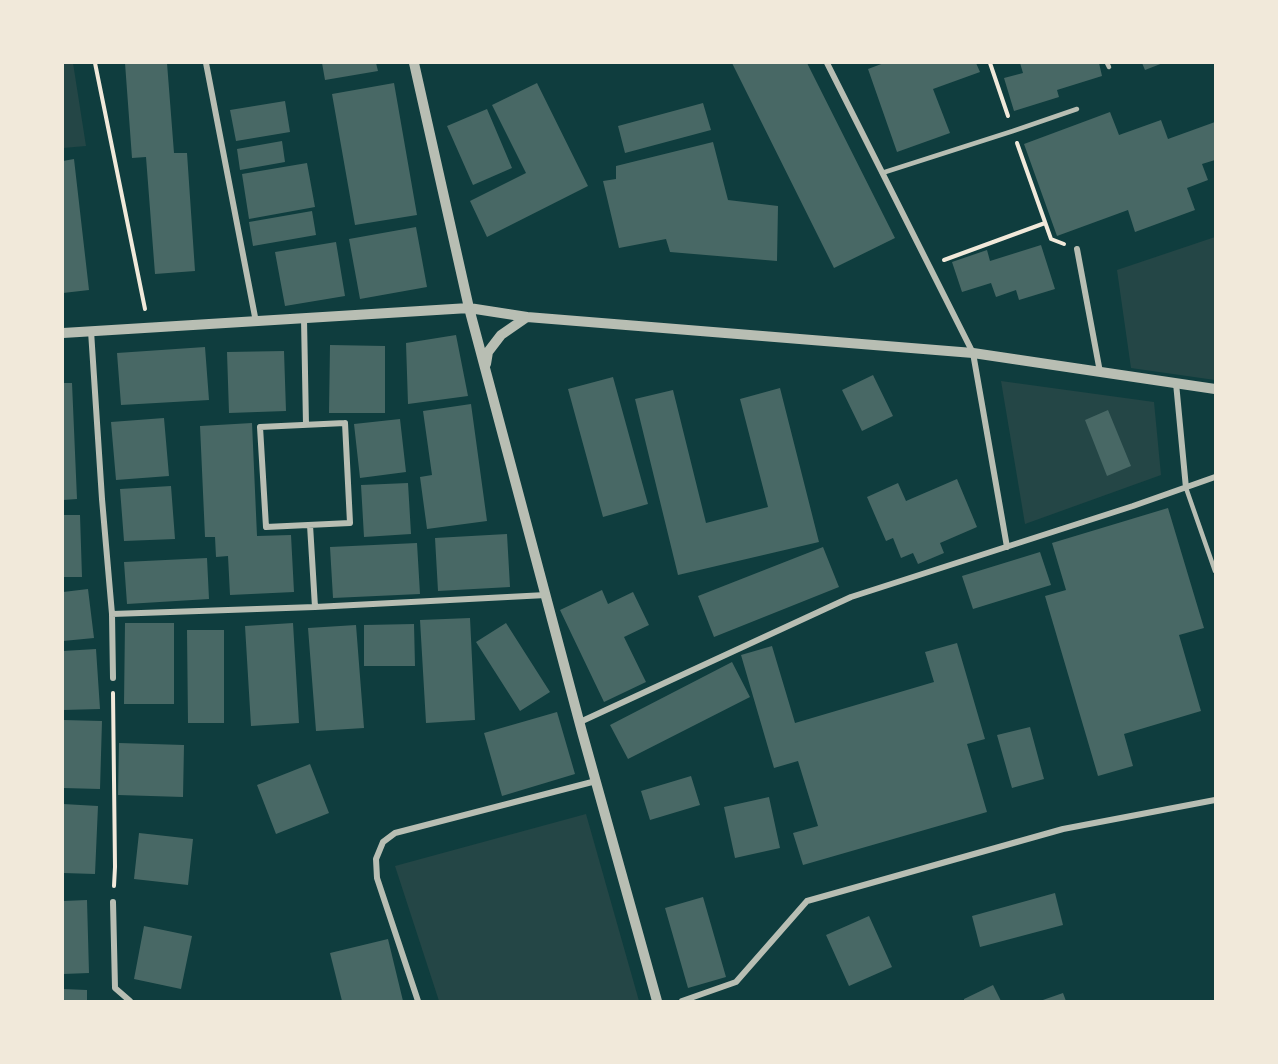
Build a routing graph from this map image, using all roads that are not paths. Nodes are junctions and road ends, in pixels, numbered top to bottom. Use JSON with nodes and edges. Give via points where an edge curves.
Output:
{"nodes":[{"id":1,"x":206,"y":63,"type":"edge"},
{"id":2,"x":414,"y":63,"type":"edge"},
{"id":3,"x":827,"y":63,"type":"edge"},
{"id":4,"x":1077,"y":109,"type":"dead end"},
{"id":5,"x":882,"y":173,"type":"junction"},
{"id":6,"x":1077,"y":249,"type":"road end"},
{"id":7,"x":469,"y":308,"type":"junction"},
{"id":8,"x":527,"y":317,"type":"junction"},
{"id":9,"x":304,"y":319,"type":"junction"},
{"id":10,"x":256,"y":322,"type":"junction"},
{"id":11,"x":91,"y":331,"type":"junction"},
{"id":12,"x":63,"y":333,"type":"edge"},
{"id":13,"x":973,"y":353,"type":"junction"},
{"id":14,"x":486,"y":367,"type":"junction"},
{"id":15,"x":1100,"y":372,"type":"junction"},
{"id":16,"x":1176,"y":383,"type":"junction"},
{"id":17,"x":1215,"y":389,"type":"edge"},
{"id":18,"x":306,"y":425,"type":"junction"},
{"id":19,"x":1215,"y":477,"type":"edge"},
{"id":20,"x":1186,"y":488,"type":"junction"},
{"id":21,"x":310,"y":525,"type":"junction"},
{"id":22,"x":1007,"y":547,"type":"junction"},
{"id":23,"x":1215,"y":571,"type":"edge"},
{"id":24,"x":546,"y":595,"type":"junction"},
{"id":25,"x":315,"y":608,"type":"junction"},
{"id":26,"x":112,"y":614,"type":"junction"},
{"id":27,"x":113,"y":678,"type":"road end"},
{"id":28,"x":580,"y":722,"type":"junction"},
{"id":29,"x":596,"y":781,"type":"junction"},
{"id":30,"x":1215,"y":800,"type":"edge"},
{"id":31,"x":112,"y":902,"type":"road end"},
{"id":32,"x":130,"y":1001,"type":"edge"},
{"id":33,"x":418,"y":1001,"type":"edge"},
{"id":34,"x":657,"y":1001,"type":"edge"},
{"id":35,"x":682,"y":1001,"type":"edge"}],
"edges":[{"from":1,"to":10,"type":"street"},
{"from":2,"to":7,"type":"street"},
{"from":3,"to":5,"type":"street"},
{"from":4,"to":5,"type":"lane"},
{"from":5,"to":13,"type":"street"},
{"from":6,"to":15,"type":"street"},
{"from":7,"to":8,"type":"street"},
{"from":7,"to":9,"type":"street"},
{"from":7,"to":14,"type":"street"},
{"from":8,"to":13,"type":"street"},
{"from":8,"to":14,"type":"street","via":[[501,335],[488,352]]},
{"from":9,"to":10,"type":"street"},
{"from":9,"to":18,"type":"street"},
{"from":10,"to":11,"type":"street"},
{"from":11,"to":12,"type":"street"},
{"from":11,"to":26,"type":"street"},
{"from":13,"to":15,"type":"street"},
{"from":13,"to":22,"type":"street"},
{"from":14,"to":24,"type":"street"},
{"from":15,"to":16,"type":"street"},
{"from":16,"to":17,"type":"street"},
{"from":16,"to":20,"type":"street"},
{"from":18,"to":21,"type":"street","via":[[345,423],[350,523]]},
{"from":18,"to":21,"type":"street","via":[[260,427],[266,527]]},
{"from":19,"to":20,"type":"street"},
{"from":20,"to":22,"type":"street"},
{"from":20,"to":23,"type":"lane"},
{"from":21,"to":25,"type":"street"},
{"from":22,"to":28,"type":"street","via":[[851,597]]},
{"from":24,"to":25,"type":"street"},
{"from":24,"to":28,"type":"street"},
{"from":25,"to":26,"type":"street"},
{"from":26,"to":27,"type":"street"},
{"from":28,"to":29,"type":"street"},
{"from":29,"to":33,"type":"street","via":[[395,833],[383,842],[376,859],[377,879]]},
{"from":29,"to":34,"type":"street"},
{"from":30,"to":35,"type":"street","via":[[1063,829],[807,901],[736,982]]},
{"from":31,"to":32,"type":"street","via":[[115,988]]}]}
